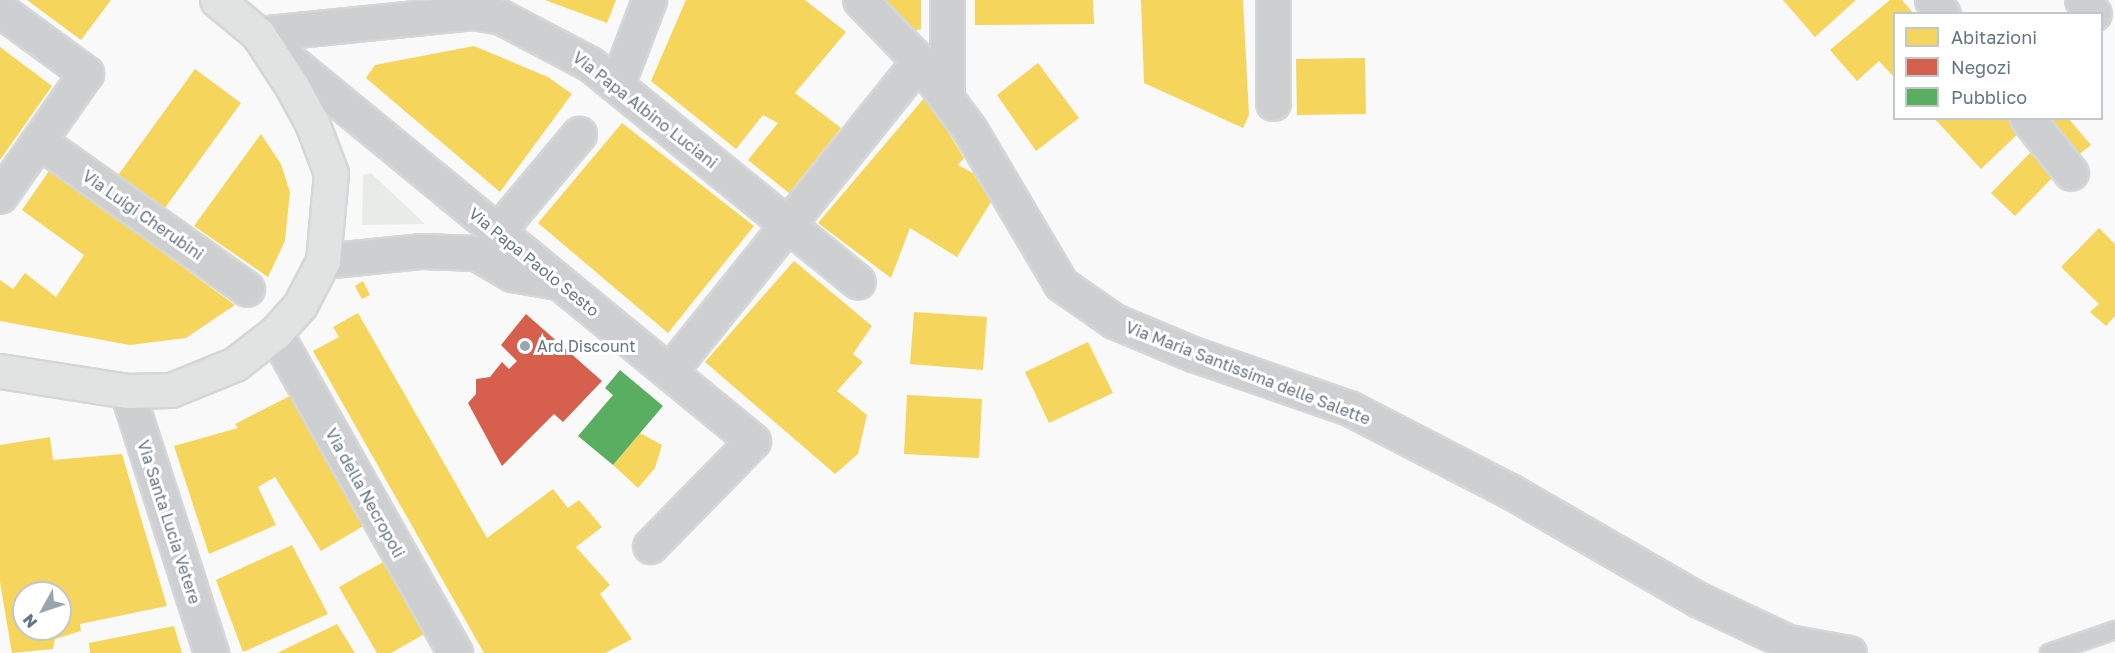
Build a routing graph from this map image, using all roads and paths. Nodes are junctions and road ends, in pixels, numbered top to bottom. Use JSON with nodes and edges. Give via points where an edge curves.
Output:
{"nodes":[{"id":1,"x":217,"y":0,"type":"edge"},
{"id":2,"x":649,"y":0,"type":"edge"},
{"id":3,"x":860,"y":0,"type":"edge"},
{"id":4,"x":947,"y":0,"type":"edge"},
{"id":5,"x":1273,"y":0,"type":"edge"},
{"id":6,"x":1932,"y":0,"type":"edge"},
{"id":7,"x":2082,"y":0,"type":"edge"},
{"id":8,"x":0,"y":10,"type":"edge"},
{"id":9,"x":1941,"y":12,"type":"edge"},
{"id":10,"x":2092,"y":12,"type":"edge"},
{"id":11,"x":258,"y":34,"type":"junction"},
{"id":12,"x":919,"y":62,"type":"junction"},
{"id":13,"x":617,"y":84,"type":"junction"},
{"id":14,"x":947,"y":99,"type":"junction"},
{"id":15,"x":1274,"y":103,"type":"dead end"},
{"id":16,"x":2029,"y":120,"type":"edge"},
{"id":17,"x":579,"y":134,"type":"dead end"},
{"id":18,"x":39,"y":141,"type":"junction"},
{"id":19,"x":2071,"y":173,"type":"dead end"},
{"id":20,"x":0,"y":196,"type":"edge"},
{"id":21,"x":788,"y":224,"type":"junction"},
{"id":22,"x":497,"y":232,"type":"junction"},
{"id":23,"x":323,"y":261,"type":"junction"},
{"id":24,"x":559,"y":282,"type":"junction"},
{"id":25,"x":858,"y":282,"type":"dead end"},
{"id":26,"x":247,"y":289,"type":"dead end"},
{"id":27,"x":275,"y":333,"type":"junction"},
{"id":28,"x":0,"y":371,"type":"edge"},
{"id":29,"x":669,"y":372,"type":"junction"},
{"id":30,"x":127,"y":390,"type":"junction"},
{"id":31,"x":650,"y":546,"type":"dead end"},
{"id":32,"x":2115,"y":630,"type":"edge"},
{"id":33,"x":210,"y":653,"type":"edge"},
{"id":34,"x":455,"y":653,"type":"edge"},
{"id":35,"x":1849,"y":653,"type":"edge"},
{"id":36,"x":2049,"y":653,"type":"edge"}],
"edges":[{"from":1,"to":11,"type":"main road"},
{"from":2,"to":13,"type":"street"},
{"from":3,"to":12,"type":"street","name":"Via Maria Santissima delle Salette"},
{"from":4,"to":14,"type":"street"},
{"from":5,"to":15,"type":"street"},
{"from":6,"to":9,"type":"street"},
{"from":7,"to":10,"type":"street"},
{"from":8,"to":18,"type":"street","via":[[86,73]]},
{"from":11,"to":13,"type":"street","name":"Via Papa Albino Luciani","via":[[473,12],[501,17],[532,30]]},
{"from":11,"to":22,"type":"street","name":"Via Papa Paolo Sesto"},
{"from":11,"to":23,"type":"main road","via":[[312,123],[331,173]]},
{"from":12,"to":14,"type":"street","name":"Via Maria Santissima delle Salette"},
{"from":12,"to":21,"type":"street"},
{"from":13,"to":21,"type":"street","name":"Via Papa Albino Luciani"},
{"from":14,"to":35,"type":"street","name":"Via Maria Santissima delle Salette","via":[[970,130],[1061,284],[1114,321],[1193,354],[1349,408],[1510,491],[1707,604],[1788,642]]},
{"from":16,"to":19,"type":"street"},
{"from":17,"to":22,"type":"street"},
{"from":18,"to":20,"type":"street"},
{"from":18,"to":26,"type":"street","name":"Via Luigi Cherubini"},
{"from":21,"to":25,"type":"street","name":"Via Papa Albino Luciani"},
{"from":21,"to":29,"type":"street"},
{"from":22,"to":24,"type":"street","name":"Via Papa Paolo Sesto"},
{"from":23,"to":24,"type":"street","via":[[423,251],[476,253],[512,274]]},
{"from":23,"to":27,"type":"main road","via":[[300,305]]},
{"from":24,"to":29,"type":"street","name":"Via Papa Paolo Sesto"},
{"from":27,"to":30,"type":"main road","via":[[235,364],[202,380],[171,390]]},
{"from":27,"to":34,"type":"street","name":"Via della Necropoli"},
{"from":28,"to":30,"type":"main road"},
{"from":29,"to":31,"type":"street","name":"Via Papa Paolo Sesto","via":[[753,441]]},
{"from":30,"to":33,"type":"street","name":"Via Santa Lucia Vetere"},
{"from":32,"to":36,"type":"lane"}]}
